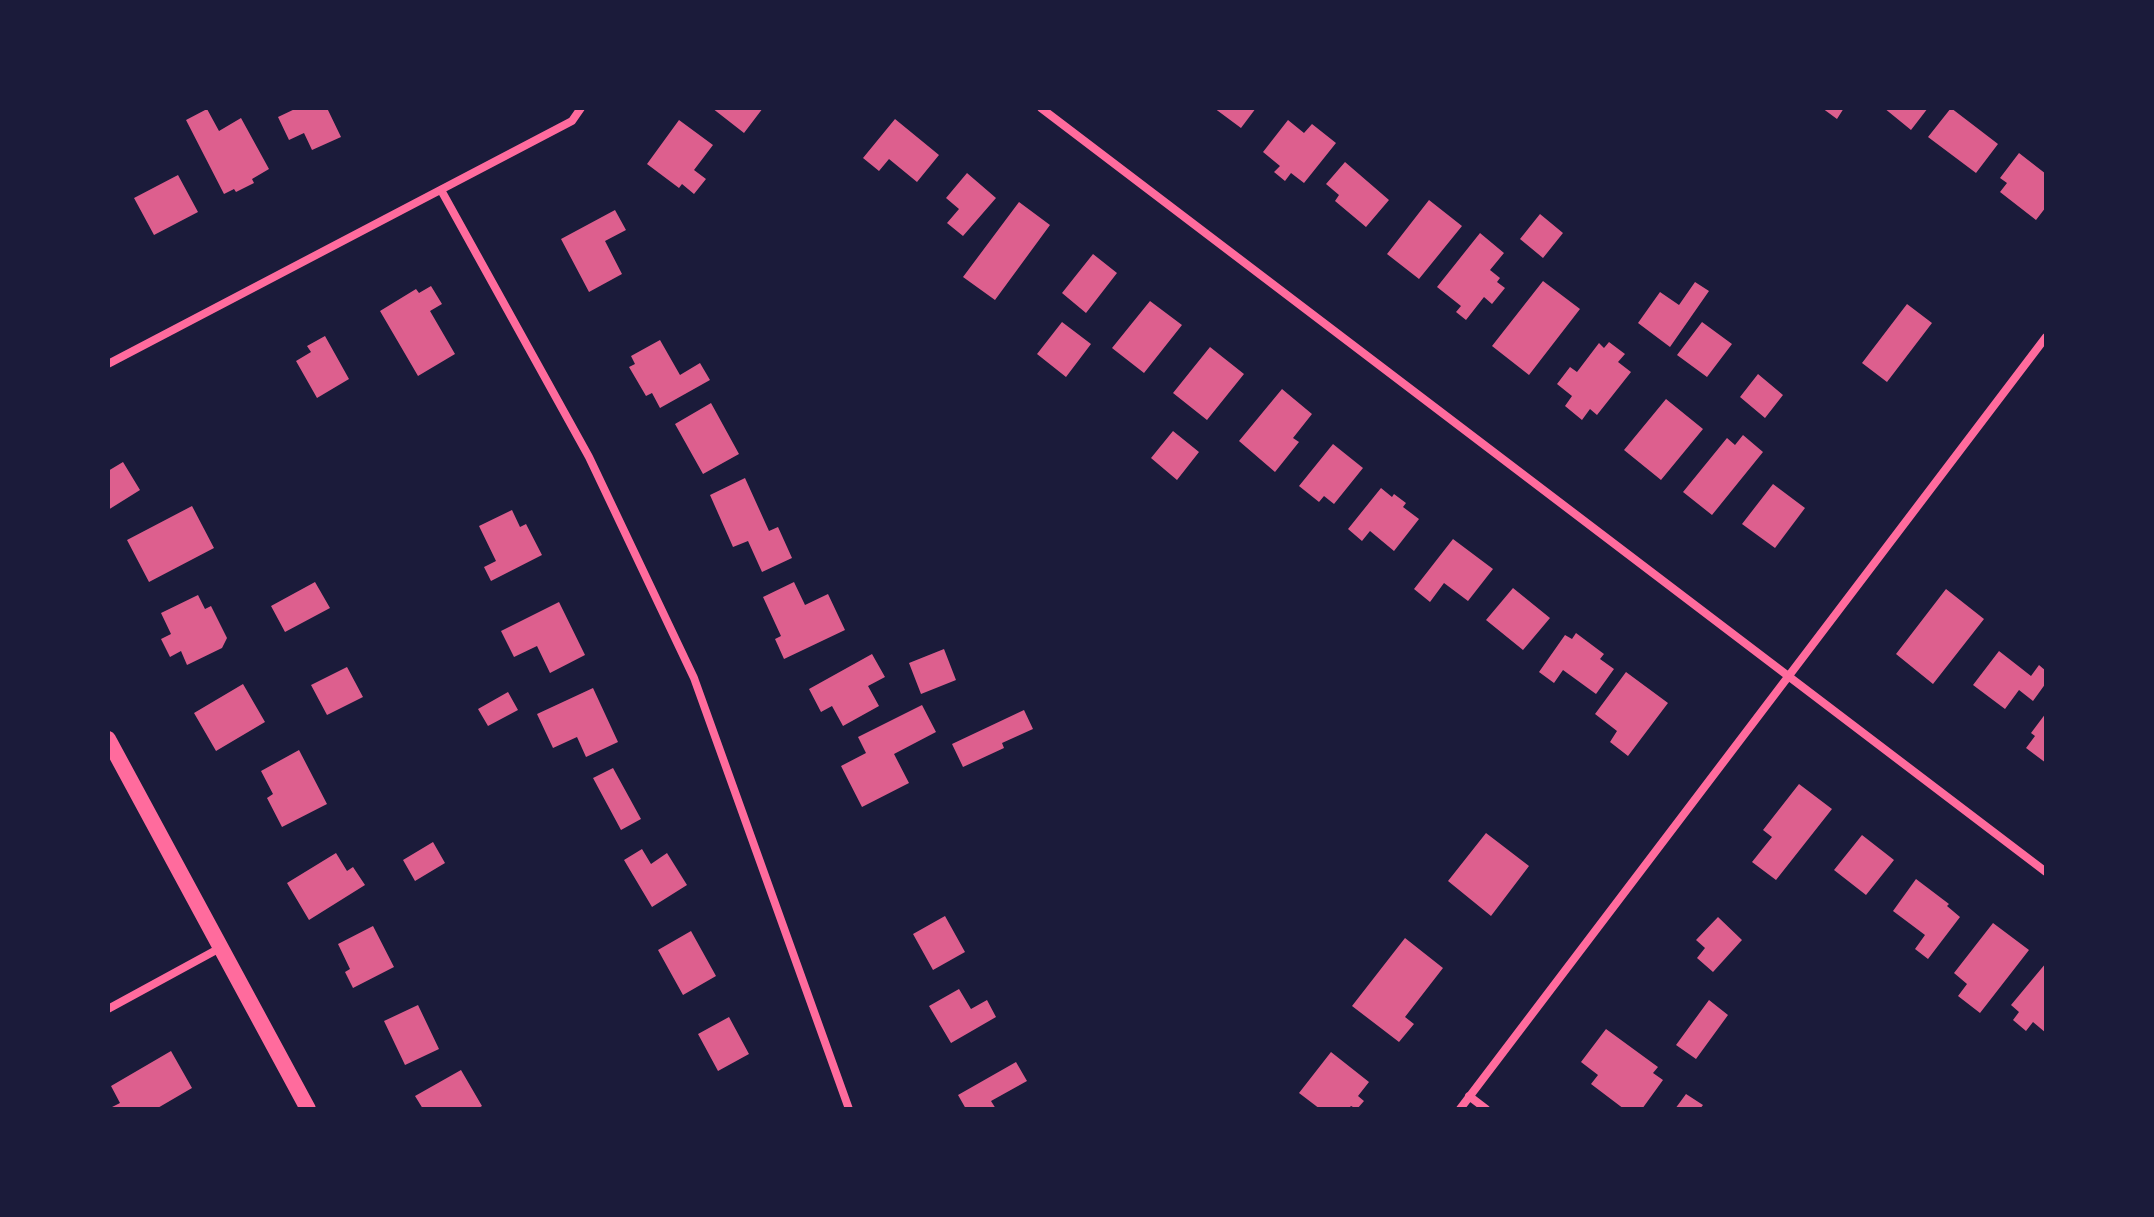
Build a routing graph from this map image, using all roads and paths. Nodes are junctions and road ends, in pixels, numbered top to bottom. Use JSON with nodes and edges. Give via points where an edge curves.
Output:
{"nodes":[{"id":1,"x":581,"y":108,"type":"edge"},
{"id":2,"x":1041,"y":108,"type":"edge"},
{"id":3,"x":441,"y":190,"type":"junction"},
{"id":4,"x":2046,"y":337,"type":"edge"},
{"id":5,"x":108,"y":364,"type":"edge"},
{"id":6,"x":1788,"y":675,"type":"junction"},
{"id":7,"x":108,"y":739,"type":"edge"},
{"id":8,"x":2046,"y":872,"type":"edge"},
{"id":9,"x":221,"y":948,"type":"junction"},
{"id":10,"x":108,"y":1009,"type":"edge"},
{"id":11,"x":1469,"y":1096,"type":"junction"},
{"id":12,"x":308,"y":1109,"type":"edge"},
{"id":13,"x":849,"y":1109,"type":"edge"},
{"id":14,"x":1460,"y":1109,"type":"edge"},
{"id":15,"x":1486,"y":1109,"type":"edge"}],
"edges":[{"from":1,"to":3,"type":"street","via":[[572,121]]},
{"from":2,"to":6,"type":"street"},
{"from":3,"to":5,"type":"street"},
{"from":3,"to":13,"type":"street","via":[[589,457],[694,678]]},
{"from":4,"to":6,"type":"street"},
{"from":6,"to":8,"type":"street"},
{"from":6,"to":11,"type":"street"},
{"from":7,"to":9,"type":"main road"},
{"from":9,"to":10,"type":"street"},
{"from":9,"to":12,"type":"main road"},
{"from":11,"to":14,"type":"street"},
{"from":11,"to":15,"type":"street"}]}
